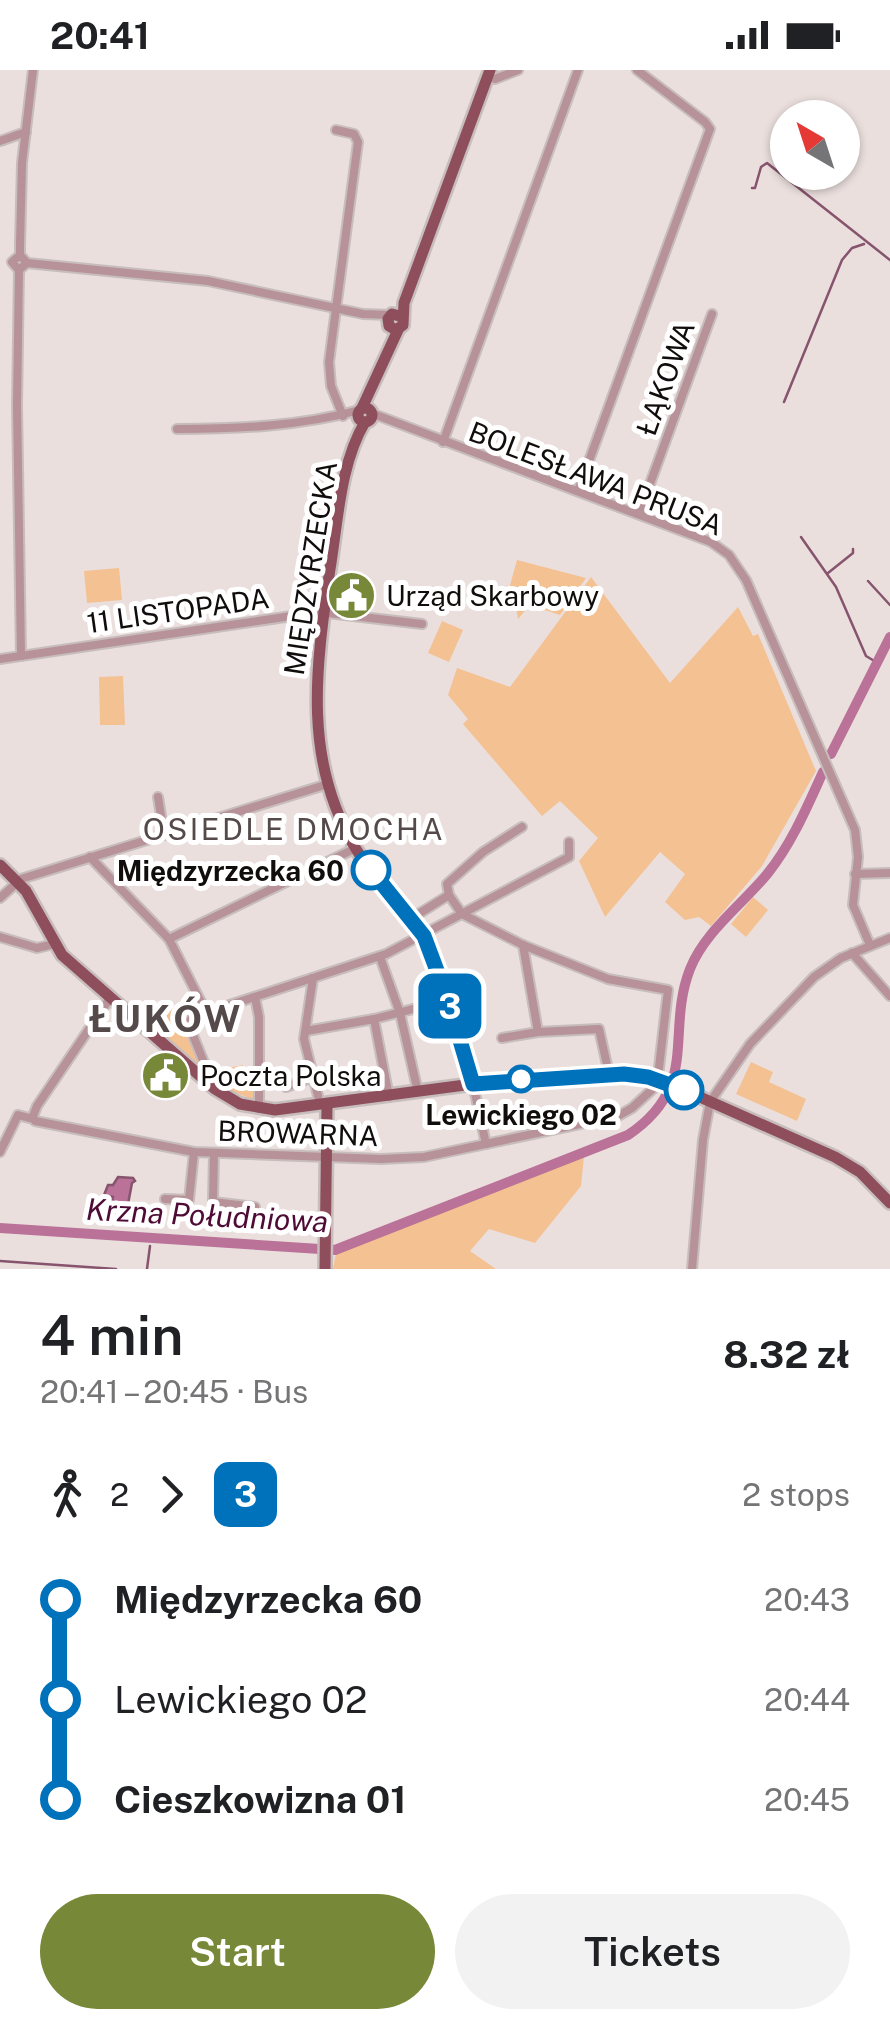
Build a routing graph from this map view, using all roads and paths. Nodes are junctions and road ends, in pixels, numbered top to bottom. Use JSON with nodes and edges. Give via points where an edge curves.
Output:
{"nodes":[{"id":1,"x":33,"y":70,"type":"edge"},
{"id":2,"x":518,"y":70,"type":"edge"},
{"id":3,"x":578,"y":70,"type":"edge"},
{"id":4,"x":637,"y":70,"type":"edge"},
{"id":5,"x":489,"y":74,"type":"edge"},
{"id":6,"x":336,"y":130,"type":"dead end"},
{"id":7,"x":26,"y":132,"type":"junction"},
{"id":8,"x":0,"y":141,"type":"edge"},
{"id":9,"x":0,"y":262,"type":"edge"},
{"id":10,"x":20,"y":262,"type":"junction"},
{"id":11,"x":335,"y":308,"type":"junction"},
{"id":12,"x":712,"y":314,"type":"dead end"},
{"id":13,"x":395,"y":321,"type":"junction"},
{"id":14,"x":364,"y":415,"type":"junction"},
{"id":15,"x":343,"y":416,"type":"junction"},
{"id":16,"x":176,"y":430,"type":"dead end"},
{"id":17,"x":442,"y":442,"type":"junction"},
{"id":18,"x":578,"y":491,"type":"junction"},
{"id":19,"x":640,"y":514,"type":"junction"},
{"id":20,"x":324,"y":613,"type":"junction"},
{"id":21,"x":422,"y":624,"type":"dead end"},
{"id":22,"x":22,"y":656,"type":"junction"},
{"id":23,"x":0,"y":659,"type":"edge"},
{"id":24,"x":328,"y":784,"type":"junction"},
{"id":25,"x":158,"y":796,"type":"dead end"},
{"id":26,"x":522,"y":827,"type":"dead end"},
{"id":27,"x":164,"y":835,"type":"junction"},
{"id":28,"x":569,"y":842,"type":"dead end"},
{"id":29,"x":356,"y":848,"type":"junction"},
{"id":30,"x":90,"y":858,"type":"junction"},
{"id":31,"x":0,"y":866,"type":"edge"},
{"id":32,"x":890,"y":872,"type":"edge"},
{"id":33,"x":856,"y":874,"type":"junction"},
{"id":34,"x":18,"y":882,"type":"junction"},
{"id":35,"x":449,"y":895,"type":"junction"},
{"id":36,"x":0,"y":898,"type":"edge"},
{"id":37,"x":462,"y":914,"type":"junction"},
{"id":38,"x":412,"y":918,"type":"junction"},
{"id":39,"x":0,"y":936,"type":"edge"},
{"id":40,"x":424,"y":936,"type":"junction"},
{"id":41,"x":890,"y":938,"type":"edge"},
{"id":42,"x":169,"y":939,"type":"junction"},
{"id":43,"x":54,"y":944,"type":"junction"},
{"id":44,"x":522,"y":945,"type":"junction"},
{"id":45,"x":870,"y":946,"type":"junction"},
{"id":46,"x":852,"y":954,"type":"junction"},
{"id":47,"x":380,"y":957,"type":"junction"},
{"id":48,"x":313,"y":978,"type":"junction"},
{"id":49,"x":890,"y":996,"type":"edge"},
{"id":50,"x":255,"y":997,"type":"junction"},
{"id":51,"x":110,"y":998,"type":"junction"},
{"id":52,"x":448,"y":1000,"type":"junction"},
{"id":53,"x":206,"y":1012,"type":"junction"},
{"id":54,"x":400,"y":1013,"type":"junction"},
{"id":55,"x":374,"y":1019,"type":"junction"},
{"id":56,"x":306,"y":1031,"type":"junction"},
{"id":57,"x":538,"y":1032,"type":"junction"},
{"id":58,"x":502,"y":1038,"type":"dead end"},
{"id":59,"x":609,"y":1074,"type":"junction"},
{"id":60,"x":313,"y":1077,"type":"junction"},
{"id":61,"x":205,"y":1081,"type":"junction"},
{"id":62,"x":476,"y":1083,"type":"junction"},
{"id":63,"x":666,"y":1083,"type":"junction"},
{"id":64,"x":286,"y":1086,"type":"dead end"},
{"id":65,"x":418,"y":1092,"type":"junction"},
{"id":66,"x":389,"y":1097,"type":"junction"},
{"id":67,"x":322,"y":1100,"type":"junction"},
{"id":68,"x":710,"y":1102,"type":"junction"},
{"id":69,"x":259,"y":1109,"type":"junction"},
{"id":70,"x":36,"y":1121,"type":"junction"},
{"id":71,"x":488,"y":1144,"type":"junction"},
{"id":72,"x":0,"y":1152,"type":"edge"},
{"id":73,"x":194,"y":1152,"type":"junction"},
{"id":74,"x":214,"y":1153,"type":"junction"},
{"id":75,"x":326,"y":1159,"type":"junction"},
{"id":76,"x":165,"y":1199,"type":"dead end"},
{"id":77,"x":890,"y":1202,"type":"edge"},
{"id":78,"x":255,"y":1207,"type":"dead end"},
{"id":79,"x":326,"y":1256,"type":"edge"},
{"id":80,"x":692,"y":1269,"type":"edge"}],
"edges":[{"from":1,"to":7,"type":"street"},
{"from":2,"to":5,"type":"street"},
{"from":3,"to":17,"type":"street"},
{"from":4,"to":18,"type":"street","via":[[710,130]]},
{"from":5,"to":13,"type":"main road","name":"MIĘDZYRZECKA"},
{"from":6,"to":11,"type":"street","via":[[354,134],[358,142]]},
{"from":7,"to":8,"type":"street"},
{"from":7,"to":10,"type":"street"},
{"from":9,"to":10,"type":"street"},
{"from":10,"to":11,"type":"street","via":[[208,281]]},
{"from":10,"to":22,"type":"street"},
{"from":11,"to":13,"type":"street"},
{"from":11,"to":15,"type":"street","via":[[329,375]]},
{"from":12,"to":19,"type":"street","name":"ŁĄKOWA"},
{"from":13,"to":14,"type":"main road","name":"MIĘDZYRZECKA"},
{"from":14,"to":15,"type":"street","name":"MIĘDZYRZECKA"},
{"from":14,"to":17,"type":"street","name":"BOLESŁAWA PRUSA"},
{"from":14,"to":20,"type":"main road","name":"MIĘDZYRZECKA","via":[[341,502]]},
{"from":15,"to":16,"type":"street","name":"MIĘDZYRZECKA"},
{"from":17,"to":18,"type":"street","name":"BOLESŁAWA PRUSA"},
{"from":18,"to":19,"type":"street","name":"BOLESŁAWA PRUSA"},
{"from":19,"to":33,"type":"street","name":"BOLESŁAWA PRUSA","via":[[710,542],[740,569],[855,830]]},
{"from":20,"to":21,"type":"street","name":"11 LISTOPADA"},
{"from":20,"to":22,"type":"street","name":"11 LISTOPADA"},
{"from":20,"to":24,"type":"main road","name":"MIĘDZYRZECKA","via":[[315,710]]},
{"from":22,"to":23,"type":"street","name":"11 LISTOPADA"},
{"from":24,"to":27,"type":"street"},
{"from":24,"to":29,"type":"main road","name":"MIĘDZYRZECKA"},
{"from":25,"to":27,"type":"street"},
{"from":26,"to":35,"type":"street","via":[[476,857],[448,884]]},
{"from":27,"to":30,"type":"street"},
{"from":28,"to":37,"type":"street","via":[[570,857]]},
{"from":29,"to":38,"type":"main road","name":"MIĘDZYRZECKA"},
{"from":29,"to":42,"type":"street"},
{"from":30,"to":34,"type":"street"},
{"from":30,"to":42,"type":"street"},
{"from":31,"to":34,"type":"main road"},
{"from":32,"to":33,"type":"street"},
{"from":33,"to":45,"type":"street","name":"BOLESŁAWA PRUSA","via":[[853,905]]},
{"from":34,"to":36,"type":"street"},
{"from":34,"to":43,"type":"main road"},
{"from":35,"to":37,"type":"street"},
{"from":35,"to":38,"type":"street"},
{"from":37,"to":40,"type":"street"},
{"from":37,"to":44,"type":"street"},
{"from":38,"to":40,"type":"main road","name":"MIĘDZYRZECKA"},
{"from":39,"to":43,"type":"street","via":[[37,948]]},
{"from":40,"to":47,"type":"street"},
{"from":40,"to":52,"type":"main road","name":"MIĘDZYRZECKA"},
{"from":41,"to":45,"type":"street"},
{"from":42,"to":53,"type":"street"},
{"from":43,"to":51,"type":"main road"},
{"from":44,"to":57,"type":"street"},
{"from":44,"to":63,"type":"street","via":[[608,979],[668,990]]},
{"from":45,"to":46,"type":"street"},
{"from":46,"to":49,"type":"street"},
{"from":46,"to":68,"type":"street","via":[[824,968],[786,1004]]},
{"from":47,"to":48,"type":"street"},
{"from":47,"to":54,"type":"street"},
{"from":48,"to":50,"type":"street"},
{"from":48,"to":56,"type":"street"},
{"from":50,"to":53,"type":"street"},
{"from":50,"to":69,"type":"street"},
{"from":51,"to":61,"type":"main road"},
{"from":51,"to":70,"type":"street","via":[[37,1106]]},
{"from":52,"to":54,"type":"street"},
{"from":52,"to":62,"type":"main road","name":"MIĘDZYRZECKA"},
{"from":53,"to":61,"type":"street","via":[[188,1021]]},
{"from":54,"to":55,"type":"street"},
{"from":54,"to":65,"type":"street"},
{"from":55,"to":56,"type":"street"},
{"from":55,"to":66,"type":"street"},
{"from":56,"to":60,"type":"street"},
{"from":57,"to":58,"type":"street"},
{"from":57,"to":59,"type":"street","via":[[599,1029]]},
{"from":59,"to":62,"type":"main road"},
{"from":59,"to":63,"type":"main road"},
{"from":60,"to":64,"type":"street"},
{"from":60,"to":67,"type":"street"},
{"from":61,"to":69,"type":"main road"},
{"from":62,"to":65,"type":"main road"},
{"from":62,"to":71,"type":"street"},
{"from":63,"to":68,"type":"main road"},
{"from":63,"to":71,"type":"street","name":"BROWARNA","via":[[618,1116]]},
{"from":65,"to":66,"type":"main road"},
{"from":66,"to":67,"type":"main road"},
{"from":67,"to":69,"type":"main road"},
{"from":67,"to":75,"type":"main road"},
{"from":68,"to":77,"type":"main road","via":[[842,1160]]},
{"from":68,"to":80,"type":"street"},
{"from":70,"to":72,"type":"street","via":[[18,1115]]},
{"from":70,"to":73,"type":"street","name":"BROWARNA"},
{"from":71,"to":75,"type":"street","name":"BROWARNA","via":[[424,1157]]},
{"from":73,"to":74,"type":"street","name":"BROWARNA"},
{"from":73,"to":76,"type":"street","via":[[189,1200]]},
{"from":74,"to":75,"type":"street","name":"BROWARNA"},
{"from":74,"to":78,"type":"street","via":[[213,1202]]},
{"from":75,"to":79,"type":"main road"}]}
